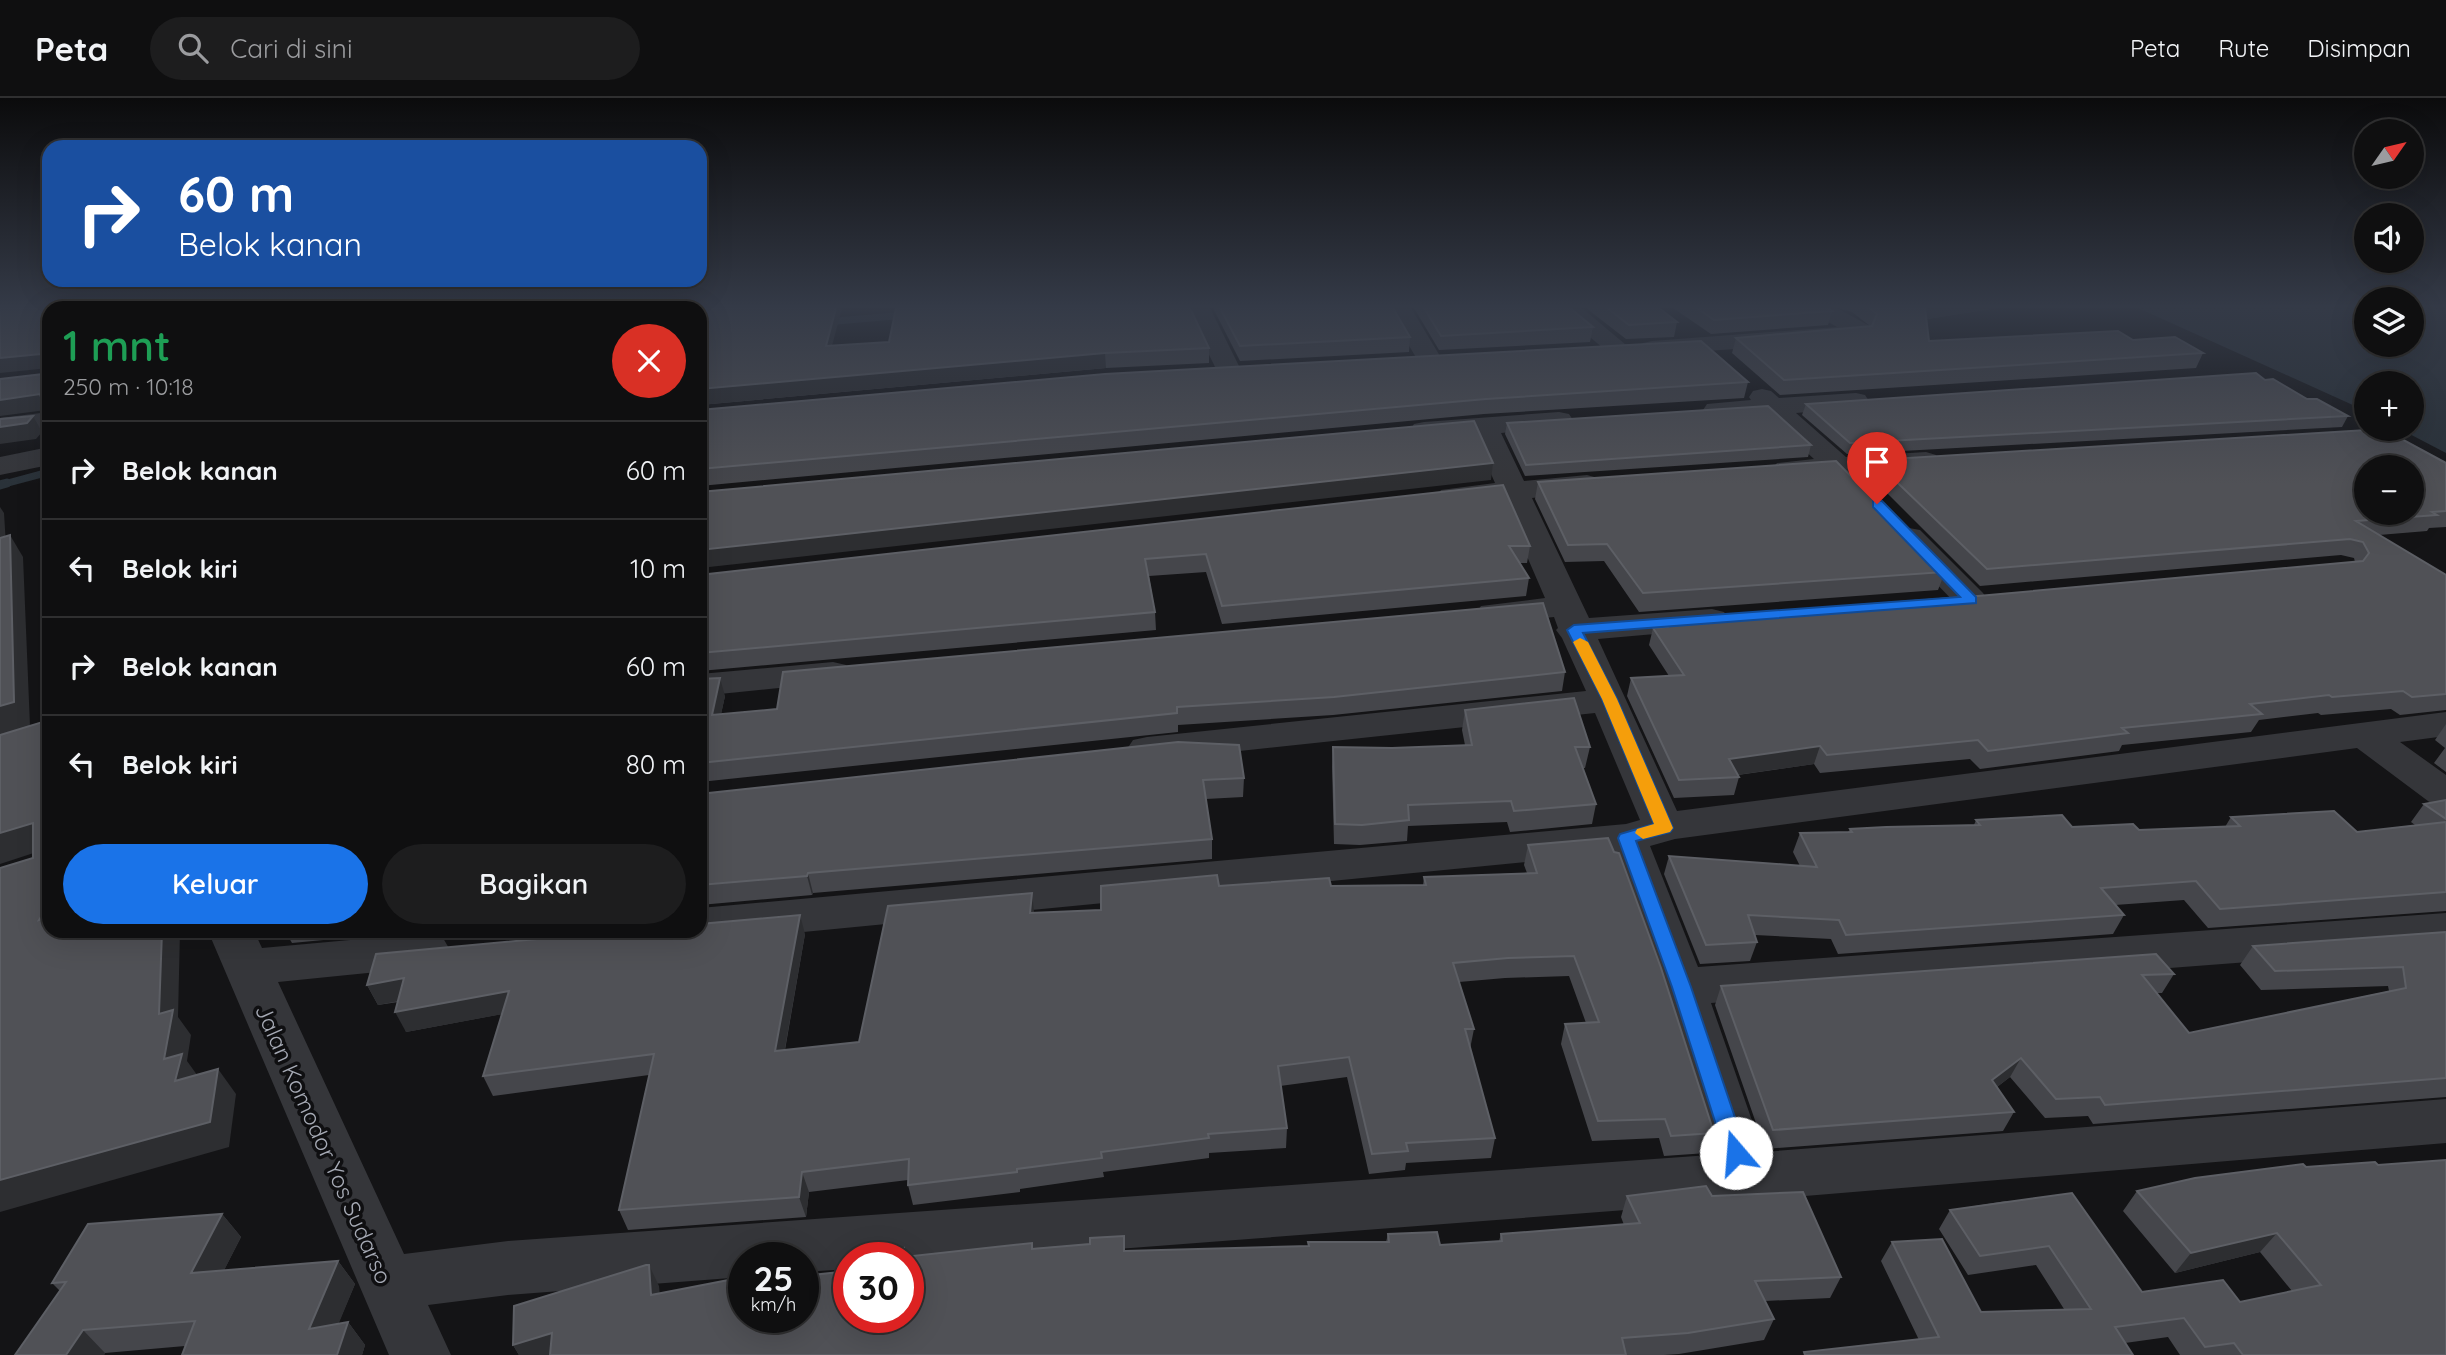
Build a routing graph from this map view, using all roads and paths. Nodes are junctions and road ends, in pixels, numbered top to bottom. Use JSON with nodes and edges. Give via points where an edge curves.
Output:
{"nodes":[{"id":1,"x":1226,"y":367,"type":"edge"},
{"id":2,"x":1729,"y":367,"type":"edge"},
{"id":3,"x":1256,"y":370,"type":"edge"},
{"id":4,"x":1229,"y":372,"type":"junction"},
{"id":5,"x":1196,"y":374,"type":"edge"},
{"id":6,"x":1881,"y":400,"type":"edge"},
{"id":7,"x":1772,"y":407,"type":"junction"},
{"id":8,"x":1690,"y":412,"type":"edge"},
{"id":9,"x":1580,"y":419,"type":"edge"},
{"id":10,"x":42,"y":421,"type":"edge"},
{"id":11,"x":1484,"y":425,"type":"junction"},
{"id":12,"x":0,"y":426,"type":"edge"},
{"id":13,"x":1402,"y":432,"type":"edge"},
{"id":14,"x":42,"y":457,"type":"edge"},
{"id":15,"x":1948,"y":459,"type":"edge"},
{"id":16,"x":0,"y":466,"type":"edge"},
{"id":17,"x":1839,"y":466,"type":"junction"},
{"id":18,"x":1757,"y":471,"type":"edge"},
{"id":19,"x":1621,"y":481,"type":"edge"},
{"id":20,"x":1512,"y":489,"type":"junction"},
{"id":21,"x":1429,"y":498,"type":"edge"},
{"id":22,"x":1930,"y":603,"type":"edge"},
{"id":23,"x":1454,"y":616,"type":"edge"},
{"id":24,"x":1738,"y":617,"type":"edge"},
{"id":25,"x":1569,"y":618,"type":"junction"},
{"id":26,"x":864,"y":670,"type":"edge"},
{"id":27,"x":707,"y":684,"type":"edge"},
{"id":28,"x":1610,"y":699,"type":"junction"},
{"id":29,"x":2446,"y":724,"type":"edge"},
{"id":30,"x":2365,"y":735,"type":"junction"},
{"id":31,"x":1117,"y":752,"type":"edge"},
{"id":32,"x":2446,"y":795,"type":"edge"},
{"id":33,"x":1645,"y":833,"type":"junction"},
{"id":34,"x":707,"y":924,"type":"edge"},
{"id":35,"x":2446,"y":930,"type":"edge"},
{"id":36,"x":466,"y":946,"type":"edge"},
{"id":37,"x":238,"y":949,"type":"edge"},
{"id":38,"x":1682,"y":987,"type":"junction"},
{"id":39,"x":2446,"y":1121,"type":"edge"},
{"id":40,"x":1744,"y":1177,"type":"junction"},
{"id":41,"x":387,"y":1283,"type":"junction"},
{"id":42,"x":420,"y":1355,"type":"edge"}],
"edges":[{"from":1,"to":4,"type":"street"},
{"from":2,"to":7,"type":"street"},
{"from":3,"to":4,"type":"street"},
{"from":4,"to":5,"type":"street"},
{"from":6,"to":7,"type":"street"},
{"from":7,"to":8,"type":"street"},
{"from":7,"to":17,"type":"street"},
{"from":9,"to":11,"type":"street"},
{"from":10,"to":12,"type":"street"},
{"from":11,"to":13,"type":"street"},
{"from":11,"to":20,"type":"street"},
{"from":14,"to":16,"type":"street"},
{"from":15,"to":17,"type":"street"},
{"from":17,"to":18,"type":"street"},
{"from":17,"to":22,"type":"street","via":[[1985,599]]},
{"from":19,"to":20,"type":"street"},
{"from":20,"to":21,"type":"street"},
{"from":20,"to":25,"type":"street"},
{"from":23,"to":25,"type":"street"},
{"from":24,"to":25,"type":"street"},
{"from":25,"to":28,"type":"street"},
{"from":26,"to":27,"type":"street"},
{"from":28,"to":31,"type":"street"},
{"from":28,"to":33,"type":"street"},
{"from":29,"to":30,"type":"street"},
{"from":30,"to":32,"type":"street"},
{"from":30,"to":33,"type":"street"},
{"from":33,"to":34,"type":"street"},
{"from":33,"to":38,"type":"street"},
{"from":35,"to":38,"type":"street"},
{"from":36,"to":37,"type":"street"},
{"from":37,"to":41,"type":"street","name":"Jalan Komodor Yos Sudarso"},
{"from":38,"to":40,"type":"street"},
{"from":39,"to":40,"type":"street"},
{"from":40,"to":41,"type":"street","via":[[508,1268]]},
{"from":41,"to":42,"type":"street","name":"Jalan Komodor Yos Sudarso"}]}
